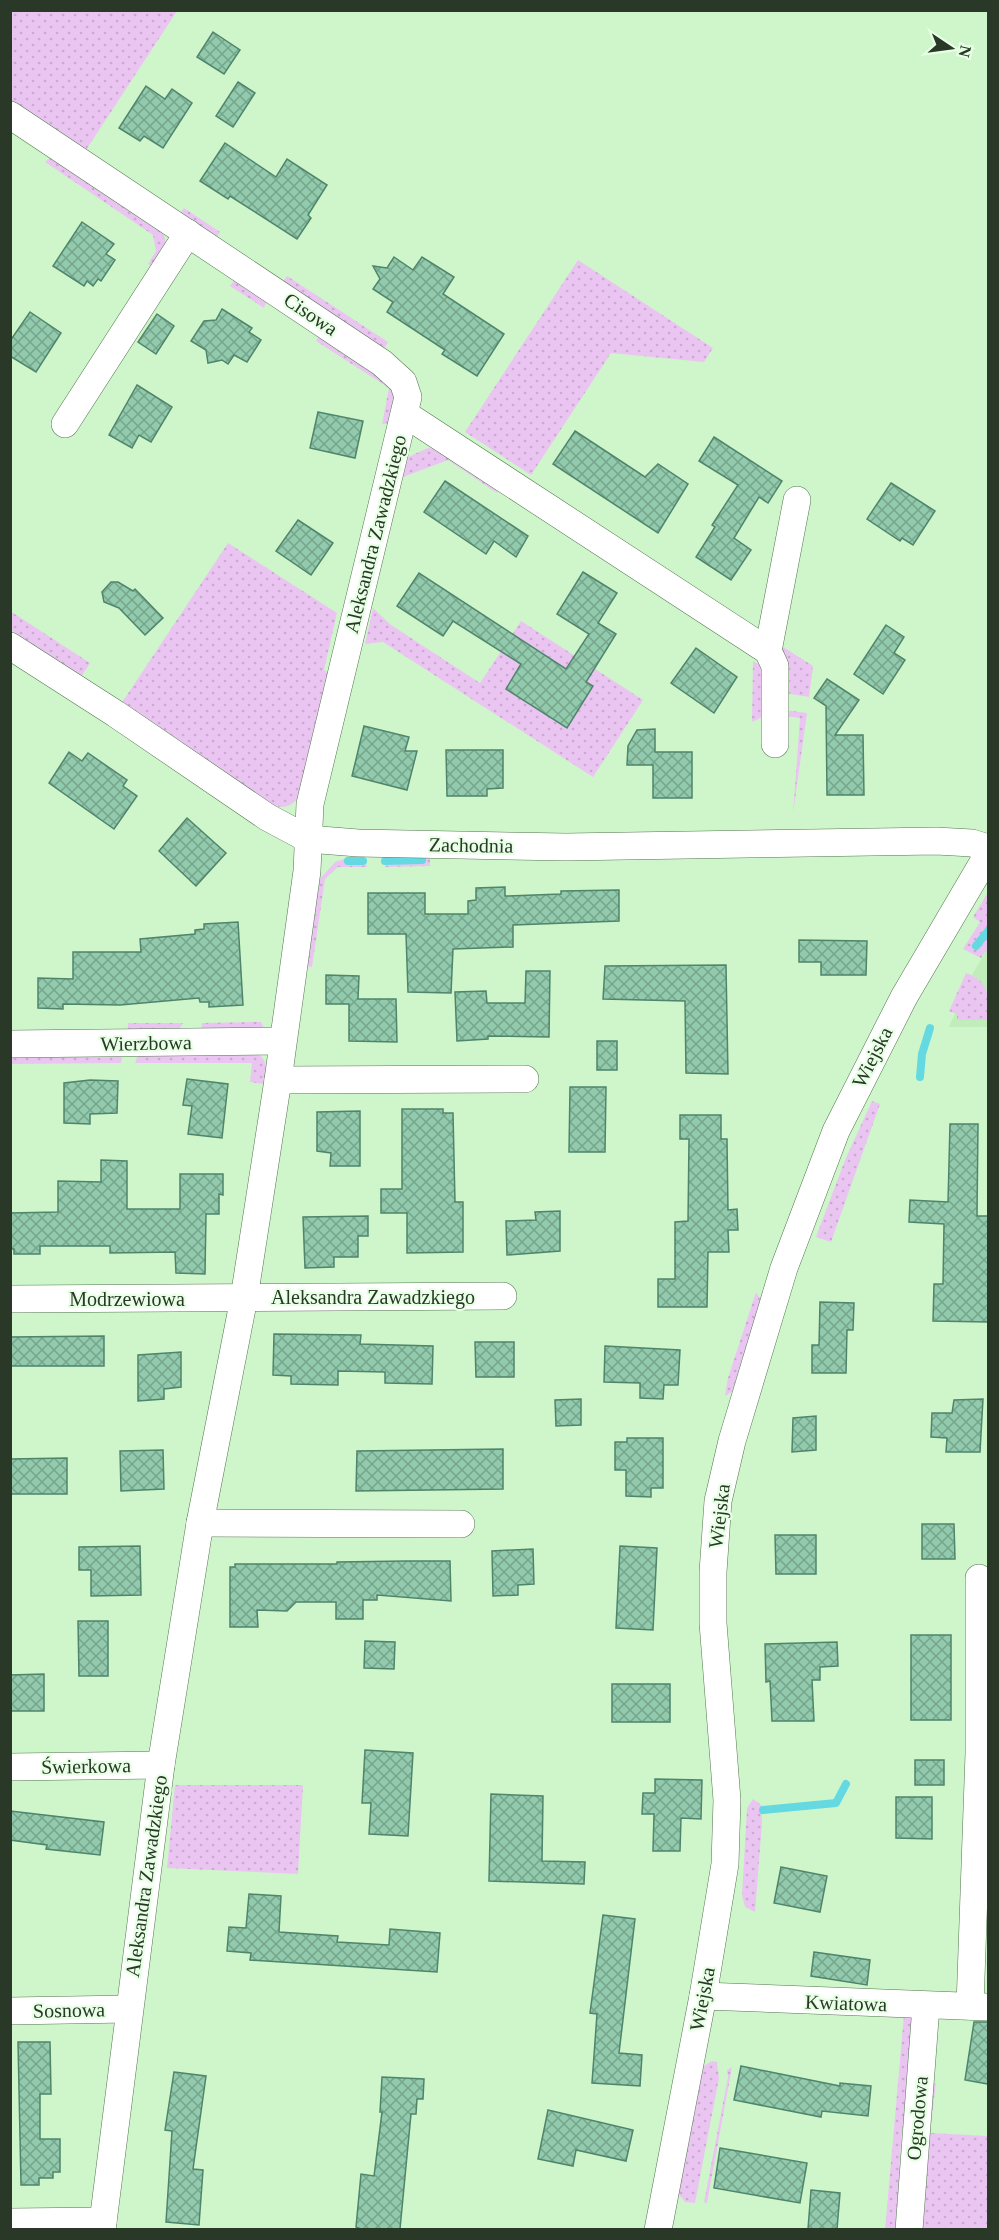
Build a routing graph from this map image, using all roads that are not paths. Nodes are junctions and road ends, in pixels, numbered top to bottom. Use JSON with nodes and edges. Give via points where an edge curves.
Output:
{"nodes":[{"id":1,"x":10,"y":115,"type":"edge"},
{"id":2,"x":188,"y":233,"type":"junction"},
{"id":3,"x":405,"y":414,"type":"junction"},
{"id":4,"x":65,"y":424,"type":"dead end"},
{"id":5,"x":797,"y":500,"type":"dead end"},
{"id":6,"x":10,"y":646,"type":"edge"},
{"id":7,"x":768,"y":651,"type":"junction"},
{"id":8,"x":775,"y":744,"type":"dead end"},
{"id":9,"x":308,"y":839,"type":"junction"},
{"id":10,"x":988,"y":848,"type":"edge"},
{"id":11,"x":988,"y":854,"type":"edge"},
{"id":12,"x":282,"y":1041,"type":"junction"},
{"id":13,"x":10,"y":1044,"type":"edge"},
{"id":14,"x":525,"y":1079,"type":"dead end"},
{"id":15,"x":278,"y":1080,"type":"junction"},
{"id":16,"x":503,"y":1296,"type":"dead end"},
{"id":17,"x":244,"y":1298,"type":"junction"},
{"id":18,"x":10,"y":1299,"type":"edge"},
{"id":19,"x":200,"y":1523,"type":"junction"},
{"id":20,"x":461,"y":1524,"type":"dead end"},
{"id":21,"x":979,"y":1578,"type":"dead end"},
{"id":22,"x":161,"y":1765,"type":"junction"},
{"id":23,"x":10,"y":1767,"type":"edge"},
{"id":24,"x":704,"y":1996,"type":"junction"},
{"id":25,"x":926,"y":2006,"type":"junction"},
{"id":26,"x":979,"y":2007,"type":"edge"},
{"id":27,"x":128,"y":2009,"type":"junction"},
{"id":28,"x":10,"y":2011,"type":"edge"},
{"id":29,"x":10,"y":2222,"type":"edge"},
{"id":30,"x":102,"y":2225,"type":"edge"},
{"id":31,"x":658,"y":2229,"type":"edge"},
{"id":32,"x":909,"y":2229,"type":"edge"}],
"edges":[{"from":1,"to":2,"type":"street","name":"Cisowa"},
{"from":2,"to":3,"type":"street","name":"Cisowa","via":[[382,363],[403,382],[408,397]]},
{"from":2,"to":4,"type":"street"},
{"from":3,"to":7,"type":"street","name":"Aleksandra Zawadzkiego"},
{"from":3,"to":9,"type":"street","name":"Aleksandra Zawadzkiego","via":[[309,804]]},
{"from":5,"to":7,"type":"street"},
{"from":6,"to":9,"type":"street","name":"Zachodnia","via":[[267,817]]},
{"from":7,"to":8,"type":"street","via":[[775,666]]},
{"from":9,"to":10,"type":"street","name":"Zachodnia","via":[[566,847],[936,841]]},
{"from":9,"to":12,"type":"street","name":"Aleksandra Zawadzkiego","via":[[307,871]]},
{"from":11,"to":24,"type":"street","name":"Wiejska","via":[[909,987],[836,1131],[788,1258],[732,1441],[718,1501],[713,1572],[713,1623],[727,1800],[725,1864]]},
{"from":12,"to":13,"type":"street","name":"Wierzbowa"},
{"from":12,"to":15,"type":"street","name":"Aleksandra Zawadzkiego"},
{"from":14,"to":15,"type":"street"},
{"from":15,"to":17,"type":"street","name":"Aleksandra Zawadzkiego"},
{"from":16,"to":17,"type":"street","name":"Aleksandra Zawadzkiego"},
{"from":17,"to":18,"type":"street","name":"Modrzewiowa"},
{"from":17,"to":19,"type":"street","name":"Aleksandra Zawadzkiego"},
{"from":19,"to":20,"type":"street"},
{"from":19,"to":22,"type":"street","name":"Aleksandra Zawadzkiego"},
{"from":21,"to":26,"type":"street"},
{"from":22,"to":23,"type":"street","name":"Świerkowa"},
{"from":22,"to":27,"type":"street","name":"Aleksandra Zawadzkiego"},
{"from":24,"to":25,"type":"street","name":"Kwiatowa"},
{"from":24,"to":31,"type":"street","name":"Wiejska"},
{"from":25,"to":26,"type":"street","name":"Kwiatowa"},
{"from":25,"to":32,"type":"street","name":"Ogrodowa"},
{"from":27,"to":28,"type":"street","name":"Sosnowa"},
{"from":27,"to":30,"type":"street","name":"Aleksandra Zawadzkiego"},
{"from":29,"to":30,"type":"street"}]}
